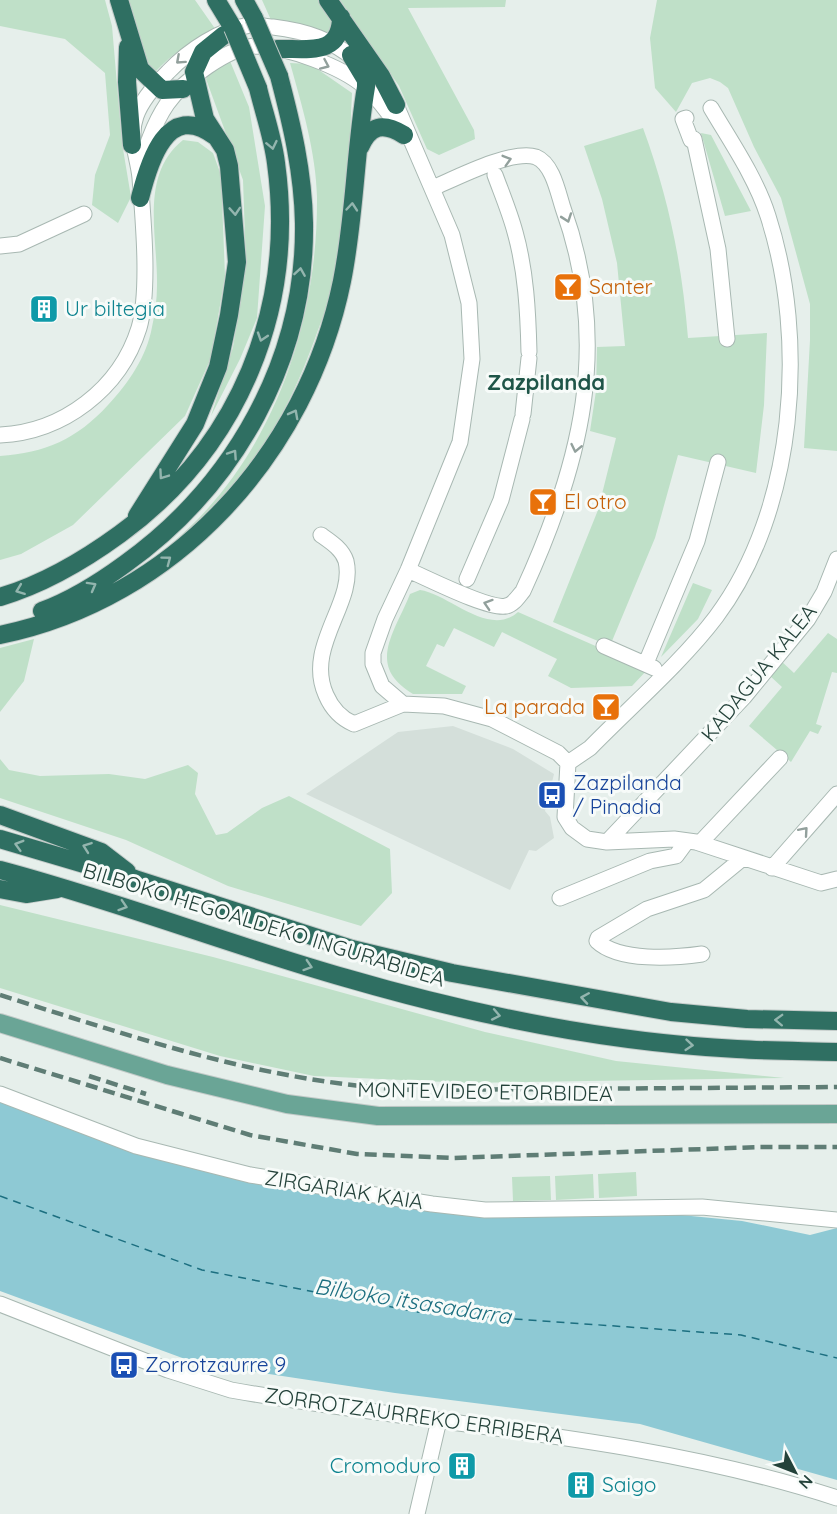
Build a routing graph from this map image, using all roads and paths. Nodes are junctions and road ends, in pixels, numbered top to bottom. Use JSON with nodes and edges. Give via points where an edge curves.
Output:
{"nodes":[{"id":1,"x":119,"y":0,"type":"edge"},
{"id":2,"x":216,"y":0,"type":"edge"},
{"id":3,"x":244,"y":0,"type":"edge"},
{"id":4,"x":328,"y":0,"type":"edge"},
{"id":5,"x":341,"y":17,"type":"junction"},
{"id":6,"x":229,"y":32,"type":"junction"},
{"id":7,"x":129,"y":39,"type":"junction"},
{"id":8,"x":332,"y":42,"type":"junction"},
{"id":9,"x":277,"y":49,"type":"junction"},
{"id":10,"x":351,"y":55,"type":"junction"},
{"id":11,"x":189,"y":83,"type":"junction"},
{"id":12,"x":156,"y":85,"type":"junction"},
{"id":13,"x":366,"y":87,"type":"junction"},
{"id":14,"x":396,"y":105,"type":"junction"},
{"id":15,"x":711,"y":108,"type":"dead end"},
{"id":16,"x":686,"y":118,"type":"dead end"},
{"id":17,"x":215,"y":136,"type":"junction"},
{"id":18,"x":408,"y":139,"type":"junction"},
{"id":19,"x":132,"y":145,"type":"junction"},
{"id":20,"x":358,"y":152,"type":"junction"},
{"id":21,"x":139,"y":175,"type":"junction"},
{"id":22,"x":495,"y":175,"type":"dead end"},
{"id":23,"x":433,"y":188,"type":"junction"},
{"id":24,"x":141,"y":198,"type":"junction"},
{"id":25,"x":84,"y":214,"type":"dead end"},
{"id":26,"x":0,"y":246,"type":"edge"},
{"id":27,"x":728,"y":339,"type":"dead end"},
{"id":28,"x":0,"y":435,"type":"edge"},
{"id":29,"x":718,"y":464,"type":"dead end"},
{"id":30,"x":132,"y":525,"type":"junction"},
{"id":31,"x":321,"y":535,"type":"dead end"},
{"id":32,"x":837,"y":560,"type":"edge"},
{"id":33,"x":408,"y":570,"type":"junction"},
{"id":34,"x":467,"y":579,"type":"dead end"},
{"id":35,"x":0,"y":597,"type":"edge"},
{"id":36,"x":0,"y":624,"type":"edge"},
{"id":37,"x":0,"y":634,"type":"edge"},
{"id":38,"x":604,"y":646,"type":"dead end"},
{"id":39,"x":403,"y":704,"type":"junction"},
{"id":40,"x":780,"y":758,"type":"dead end"},
{"id":41,"x":568,"y":763,"type":"junction"},
{"id":42,"x":837,"y":794,"type":"edge"},
{"id":43,"x":0,"y":815,"type":"edge"},
{"id":44,"x":0,"y":839,"type":"edge"},
{"id":45,"x":608,"y":842,"type":"junction"},
{"id":46,"x":693,"y":842,"type":"junction"},
{"id":47,"x":743,"y":858,"type":"junction"},
{"id":48,"x":772,"y":868,"type":"junction"},
{"id":49,"x":0,"y":870,"type":"edge"},
{"id":50,"x":135,"y":879,"type":"junction"},
{"id":51,"x":837,"y":879,"type":"edge"},
{"id":52,"x":67,"y":888,"type":"junction"},
{"id":53,"x":0,"y":889,"type":"edge"},
{"id":54,"x":560,"y":898,"type":"dead end"},
{"id":55,"x":702,"y":954,"type":"dead end"},
{"id":56,"x":837,"y":1021,"type":"edge"},
{"id":57,"x":0,"y":1023,"type":"edge"},
{"id":58,"x":837,"y":1052,"type":"edge"},
{"id":59,"x":0,"y":1094,"type":"edge"},
{"id":60,"x":837,"y":1114,"type":"edge"},
{"id":61,"x":837,"y":1220,"type":"edge"},
{"id":62,"x":0,"y":1304,"type":"edge"},
{"id":63,"x":439,"y":1419,"type":"junction"},
{"id":64,"x":837,"y":1498,"type":"edge"},
{"id":65,"x":417,"y":1514,"type":"edge"}],
"edges":[{"from":1,"to":7,"type":"highway"},
{"from":2,"to":6,"type":"highway"},
{"from":36,"to":3,"type":"highway","one_way":true,"bridge":true,"via":[[61,604],[103,580],[177,524],[248,432],[281,361],[302,264],[300,164],[279,76]]},
{"from":4,"to":5,"type":"highway"},
{"from":5,"to":8,"type":"highway","via":[[341,30]]},
{"from":5,"to":14,"type":"highway"},
{"from":6,"to":8,"type":"street","via":[[250,25],[301,30]]},
{"from":6,"to":11,"type":"highway","via":[[203,52]]},
{"from":6,"to":12,"type":"street","one_way":true,"via":[[183,56]]},
{"from":6,"to":30,"type":"highway","one_way":true,"bridge":true,"via":[[258,88],[276,162],[279,241],[269,318],[239,400],[214,438],[162,501]]},
{"from":7,"to":12,"type":"highway","via":[[140,69]]},
{"from":7,"to":19,"type":"highway","via":[[127,82]]},
{"from":8,"to":9,"type":"highway","via":[[319,49]]},
{"from":8,"to":10,"type":"street"},
{"from":9,"to":11,"type":"street","via":[[256,46],[232,51]]},
{"from":9,"to":13,"type":"street","one_way":true,"via":[[296,52]]},
{"from":10,"to":13,"type":"highway"},
{"from":10,"to":14,"type":"street","via":[[371,72]]},
{"from":11,"to":12,"type":"highway","via":[[162,90]]},
{"from":11,"to":17,"type":"highway"},
{"from":11,"to":21,"type":"street","via":[[167,104],[143,156]]},
{"from":12,"to":19,"type":"street","via":[[136,116]]},
{"from":13,"to":18,"type":"street"},
{"from":13,"to":20,"type":"highway"},
{"from":14,"to":18,"type":"street"},
{"from":15,"to":41,"type":"street","via":[[757,189],[778,251],[790,317],[784,442],[771,501],[751,556],[716,618],[590,748]]},
{"from":16,"to":27,"type":"street","via":[[683,119],[690,140],[694,139],[718,249]]},
{"from":17,"to":24,"type":"highway","via":[[203,127],[182,125],[168,134],[155,150]]},
{"from":17,"to":30,"type":"highway","one_way":true,"via":[[225,150],[229,166],[237,262],[220,357],[195,424]]},
{"from":18,"to":20,"type":"highway","via":[[392,128],[376,128],[366,134]]},
{"from":18,"to":23,"type":"street"},
{"from":19,"to":21,"type":"street"},
{"from":37,"to":20,"type":"highway","one_way":true,"via":[[67,615],[111,595],[159,566],[212,522],[267,459],[308,386],[331,324],[342,280]]},
{"from":21,"to":24,"type":"street"},
{"from":22,"to":34,"type":"street","via":[[520,256],[528,303],[529,355],[522,416],[501,500]]},
{"from":23,"to":33,"type":"street","via":[[464,277],[472,358],[460,442]]},
{"from":23,"to":33,"type":"street","one_way":true,"via":[[522,155],[538,158],[551,172],[574,237],[584,287],[585,391],[564,496],[523,591],[515,601],[508,606],[490,607]]},
{"from":24,"to":28,"type":"street","via":[[142,304],[139,327],[124,360],[110,382],[69,416],[31,431]]},
{"from":25,"to":26,"type":"street","via":[[19,244]]},
{"from":29,"to":38,"type":"street","via":[[697,541],[651,666]]},
{"from":30,"to":35,"type":"highway","one_way":true,"via":[[52,577]]},
{"from":31,"to":39,"type":"street","via":[[341,550],[346,562],[347,579],[320,662],[319,677],[332,709],[354,724]]},
{"from":32,"to":45,"type":"street","name":"KADAGUA KALEA","via":[[808,619],[744,697]]},
{"from":33,"to":39,"type":"street","via":[[373,653],[382,686]]},
{"from":39,"to":41,"type":"street","via":[[444,706],[492,719],[558,753]]},
{"from":40,"to":46,"type":"street"},
{"from":41,"to":45,"type":"street","via":[[566,822],[587,839]]},
{"from":48,"to":42,"type":"street","one_way":true},
{"from":50,"to":43,"type":"highway","one_way":true,"via":[[101,852]]},
{"from":50,"to":44,"type":"highway","name":"BILBOKO HEGOALDEKO INGURABIDEA","one_way":true},
{"from":45,"to":46,"type":"street"},
{"from":46,"to":47,"type":"street"},
{"from":46,"to":54,"type":"street","via":[[676,856],[650,861]]},
{"from":47,"to":48,"type":"street"},
{"from":47,"to":55,"type":"street","via":[[704,890],[646,909],[597,941],[633,956],[676,958]]},
{"from":48,"to":51,"type":"street","via":[[820,883]]},
{"from":49,"to":52,"type":"highway","name":"BILBOKO HEGOALDEKO INGURABIDEA"},
{"from":56,"to":50,"type":"highway","name":"BILBOKO HEGOALDEKO INGURABIDEA","one_way":true,"via":[[671,1012],[452,973],[352,949]]},
{"from":52,"to":53,"type":"highway","via":[[26,894]]},
{"from":52,"to":58,"type":"highway","name":"BILBOKO HEGOALDEKO INGURABIDEA","one_way":true,"via":[[344,978],[449,1006],[579,1032],[666,1043]]},
{"from":57,"to":60,"type":"main road","name":"MONTEVIDEO ETORBIDEA","via":[[189,1080],[287,1104],[378,1116]]},
{"from":59,"to":61,"type":"street","name":"ZIRGARIAK KAIA","via":[[136,1146],[250,1176],[485,1210],[702,1207]]},
{"from":62,"to":63,"type":"street","name":"ZORROTZAURREKO ERRIBERA","via":[[210,1384],[292,1401]]},
{"from":63,"to":64,"type":"street","name":"ZORROTZAURREKO ERRIBERA","via":[[681,1456]]},
{"from":63,"to":65,"type":"street"}]}
